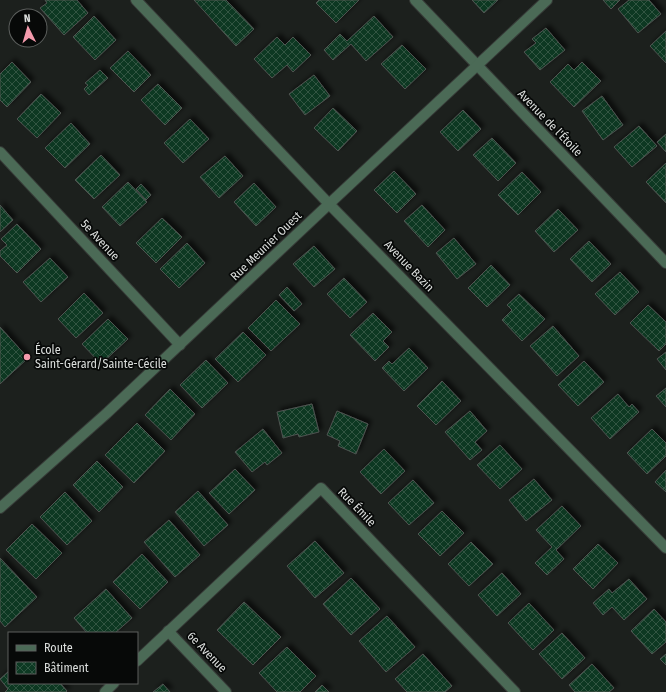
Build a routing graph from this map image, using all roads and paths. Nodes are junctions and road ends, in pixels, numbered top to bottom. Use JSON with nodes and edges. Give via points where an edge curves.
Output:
{"nodes":[{"id":1,"x":136,"y":0,"type":"edge"},
{"id":2,"x":415,"y":0,"type":"edge"},
{"id":3,"x":547,"y":0,"type":"edge"},
{"id":4,"x":477,"y":66,"type":"junction"},
{"id":5,"x":0,"y":152,"type":"edge"},
{"id":6,"x":329,"y":204,"type":"junction"},
{"id":7,"x":666,"y":263,"type":"edge"},
{"id":8,"x":180,"y":345,"type":"junction"},
{"id":9,"x":0,"y":508,"type":"edge"},
{"id":10,"x":666,"y":548,"type":"edge"},
{"id":11,"x":168,"y":631,"type":"junction"},
{"id":12,"x":138,"y":660,"type":"edge"},
{"id":13,"x":113,"y":684,"type":"edge"},
{"id":14,"x":105,"y":692,"type":"edge"},
{"id":15,"x":226,"y":692,"type":"edge"},
{"id":16,"x":516,"y":692,"type":"edge"}],
"edges":[{"from":1,"to":6,"type":"street","name":"Avenue Bazin"},
{"from":2,"to":4,"type":"street","name":"Avenue de l'Étoile"},
{"from":3,"to":4,"type":"street","name":"Rue Meunier Ouest"},
{"from":4,"to":6,"type":"street","name":"Rue Meunier Ouest"},
{"from":4,"to":7,"type":"street","name":"Avenue de l'Étoile"},
{"from":5,"to":8,"type":"street","name":"5e Avenue"},
{"from":6,"to":8,"type":"street","name":"Rue Meunier Ouest"},
{"from":6,"to":10,"type":"street","name":"Avenue Bazin"},
{"from":8,"to":9,"type":"street","name":"Rue Meunier Ouest"},
{"from":11,"to":12,"type":"street","name":"Rue Émile"},
{"from":11,"to":15,"type":"street","name":"6e Avenue"},
{"from":11,"to":16,"type":"street","name":"Rue Émile","via":[[320,488]]},
{"from":13,"to":14,"type":"street"}]}
